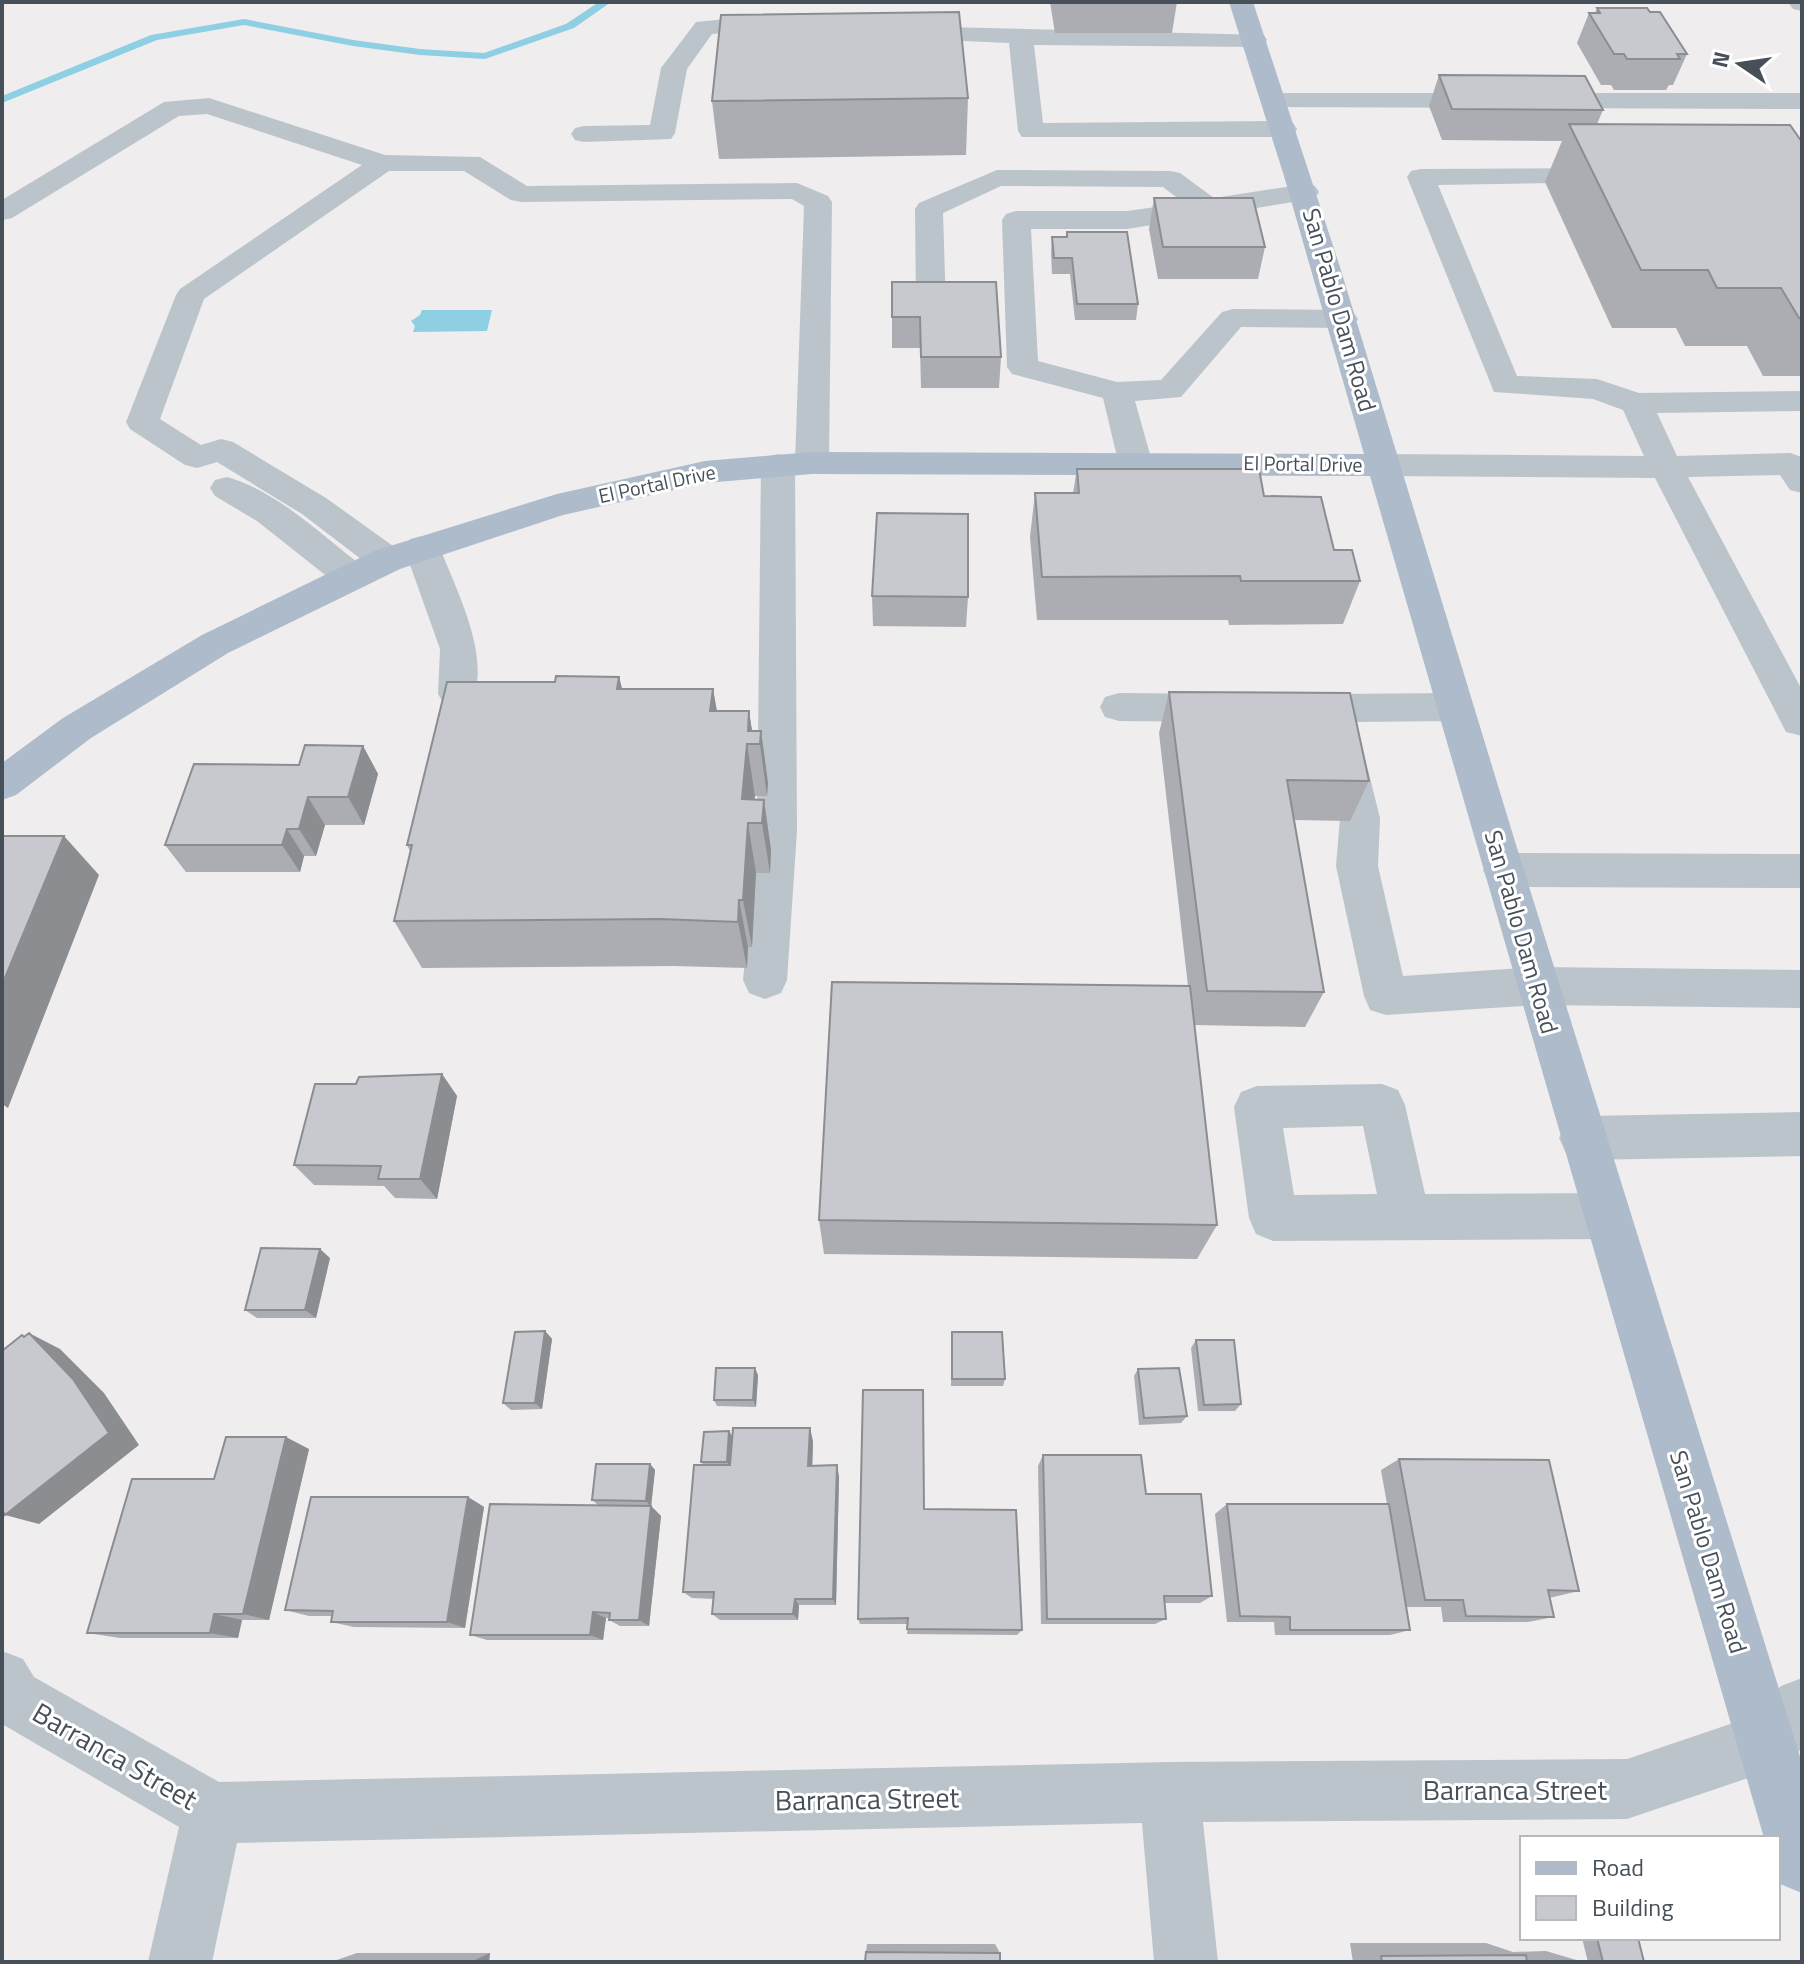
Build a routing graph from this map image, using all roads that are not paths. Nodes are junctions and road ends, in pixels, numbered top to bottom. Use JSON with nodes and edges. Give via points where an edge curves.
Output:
{"nodes":[{"id":1,"x":969,"y":2,"type":"edge"},
{"id":2,"x":1241,"y":2,"type":"edge"},
{"id":3,"x":809,"y":33,"type":"edge"},
{"id":4,"x":883,"y":33,"type":"edge"},
{"id":5,"x":973,"y":33,"type":"junction"},
{"id":6,"x":1021,"y":37,"type":"junction"},
{"id":7,"x":1255,"y":40,"type":"junction"},
{"id":8,"x":1275,"y":101,"type":"junction"},
{"id":9,"x":1802,"y":101,"type":"edge"},
{"id":10,"x":1284,"y":129,"type":"junction"},
{"id":11,"x":584,"y":134,"type":"dead end"},
{"id":12,"x":383,"y":163,"type":"junction"},
{"id":13,"x":1639,"y":176,"type":"edge"},
{"id":14,"x":1305,"y":192,"type":"junction"},
{"id":15,"x":1208,"y":207,"type":"junction"},
{"id":16,"x":2,"y":212,"type":"edge"},
{"id":17,"x":931,"y":308,"type":"edge"},
{"id":18,"x":1343,"y":319,"type":"junction"},
{"id":19,"x":1117,"y":392,"type":"junction"},
{"id":20,"x":1802,"y":401,"type":"edge"},
{"id":21,"x":1636,"y":403,"type":"junction"},
{"id":22,"x":197,"y":457,"type":"junction"},
{"id":23,"x":795,"y":464,"type":"junction"},
{"id":24,"x":1136,"y":465,"type":"junction"},
{"id":25,"x":1383,"y":465,"type":"junction"},
{"id":26,"x":1666,"y":467,"type":"junction"},
{"id":27,"x":1796,"y":473,"type":"edge"},
{"id":28,"x":422,"y":548,"type":"junction"},
{"id":29,"x":387,"y":560,"type":"junction"},
{"id":30,"x":352,"y":577,"type":"junction"},
{"id":31,"x":457,"y":694,"type":"edge"},
{"id":32,"x":1119,"y":707,"type":"dead end"},
{"id":33,"x":1454,"y":707,"type":"junction"},
{"id":34,"x":1257,"y":708,"type":"edge"},
{"id":35,"x":1801,"y":723,"type":"edge"},
{"id":36,"x":2,"y":784,"type":"edge"},
{"id":37,"x":1504,"y":870,"type":"junction"},
{"id":38,"x":1802,"y":871,"type":"edge"},
{"id":39,"x":765,"y":980,"type":"dead end"},
{"id":40,"x":1537,"y":986,"type":"junction"},
{"id":41,"x":1802,"y":989,"type":"edge"},
{"id":42,"x":1802,"y":1134,"type":"edge"},
{"id":43,"x":1583,"y":1138,"type":"junction"},
{"id":44,"x":1605,"y":1216,"type":"junction"},
{"id":45,"x":1406,"y":1219,"type":"dead end"},
{"id":46,"x":2,"y":1680,"type":"edge"},
{"id":47,"x":1790,"y":1732,"type":"edge"},
{"id":48,"x":1170,"y":1792,"type":"junction"},
{"id":49,"x":213,"y":1813,"type":"junction"},
{"id":50,"x":1802,"y":1862,"type":"edge"},
{"id":51,"x":180,"y":1962,"type":"edge"},
{"id":52,"x":1186,"y":1962,"type":"edge"}],
"edges":[{"from":1,"to":5,"type":"street"},
{"from":2,"to":7,"type":"main road","name":"San Pablo Dam Road"},
{"from":3,"to":11,"type":"street","via":[[747,24],[705,27],[674,68],[662,133]]},
{"from":4,"to":5,"type":"street"},
{"from":5,"to":6,"type":"street"},
{"from":6,"to":7,"type":"street"},
{"from":6,"to":10,"type":"street","via":[[1031,131]]},
{"from":7,"to":8,"type":"main road","name":"San Pablo Dam Road"},
{"from":8,"to":9,"type":"street"},
{"from":8,"to":10,"type":"main road","name":"San Pablo Dam Road"},
{"from":10,"to":14,"type":"main road","name":"San Pablo Dam Road"},
{"from":12,"to":16,"type":"street","via":[[209,106],[173,108]]},
{"from":12,"to":22,"type":"street","via":[[191,295],[142,422]]},
{"from":12,"to":23,"type":"street","via":[[470,163],[521,194],[797,191],[818,202],[815,387]]},
{"from":13,"to":21,"type":"street","via":[[1421,177],[1505,385],[1597,389]]},
{"from":14,"to":15,"type":"street"},
{"from":14,"to":18,"type":"main road","name":"San Pablo Dam Road"},
{"from":15,"to":17,"type":"street","via":[[1170,179],[997,178],[929,209]]},
{"from":15,"to":19,"type":"street","via":[[1127,220],[1016,220],[1023,367]]},
{"from":18,"to":19,"type":"street","via":[[1233,318],[1170,390]]},
{"from":18,"to":25,"type":"main road","name":"San Pablo Dam Road"},
{"from":19,"to":24,"type":"street"},
{"from":20,"to":21,"type":"street"},
{"from":21,"to":26,"type":"street"},
{"from":22,"to":29,"type":"street","via":[[221,450],[314,506]]},
{"from":22,"to":30,"type":"street","via":[[194,468],[269,513]]},
{"from":23,"to":24,"type":"main road","name":"El Portal Drive"},
{"from":23,"to":28,"type":"main road","name":"El Portal Drive","via":[[705,472],[557,505]]},
{"from":23,"to":39,"type":"street"},
{"from":24,"to":25,"type":"main road","name":"El Portal Drive"},
{"from":25,"to":26,"type":"street"},
{"from":25,"to":33,"type":"main road","name":"San Pablo Dam Road"},
{"from":26,"to":27,"type":"street"},
{"from":26,"to":35,"type":"street"},
{"from":28,"to":29,"type":"main road","name":"El Portal Drive"},
{"from":28,"to":31,"type":"street","via":[[459,649]]},
{"from":29,"to":30,"type":"main road","name":"El Portal Drive"},
{"from":30,"to":36,"type":"main road","name":"El Portal Drive","via":[[215,644],[77,728]]},
{"from":32,"to":34,"type":"street"},
{"from":33,"to":37,"type":"main road","name":"San Pablo Dam Road"},
{"from":33,"to":40,"type":"street","via":[[1318,708],[1360,818],[1357,866],[1386,996]]},
{"from":37,"to":38,"type":"street"},
{"from":37,"to":40,"type":"main road","name":"San Pablo Dam Road"},
{"from":40,"to":41,"type":"street"},
{"from":40,"to":43,"type":"main road","name":"San Pablo Dam Road"},
{"from":42,"to":43,"type":"street"},
{"from":43,"to":44,"type":"main road","name":"San Pablo Dam Road"},
{"from":44,"to":45,"type":"street"},
{"from":44,"to":47,"type":"main road","name":"San Pablo Dam Road"},
{"from":46,"to":49,"type":"street","name":"Barranca Street","via":[[13,1698]]},
{"from":47,"to":48,"type":"street","name":"Barranca Street","via":[[1627,1789]]},
{"from":47,"to":50,"type":"main road","name":"San Pablo Dam Road"},
{"from":48,"to":49,"type":"street","name":"Barranca Street"},
{"from":48,"to":52,"type":"street"},
{"from":49,"to":51,"type":"street"}]}
